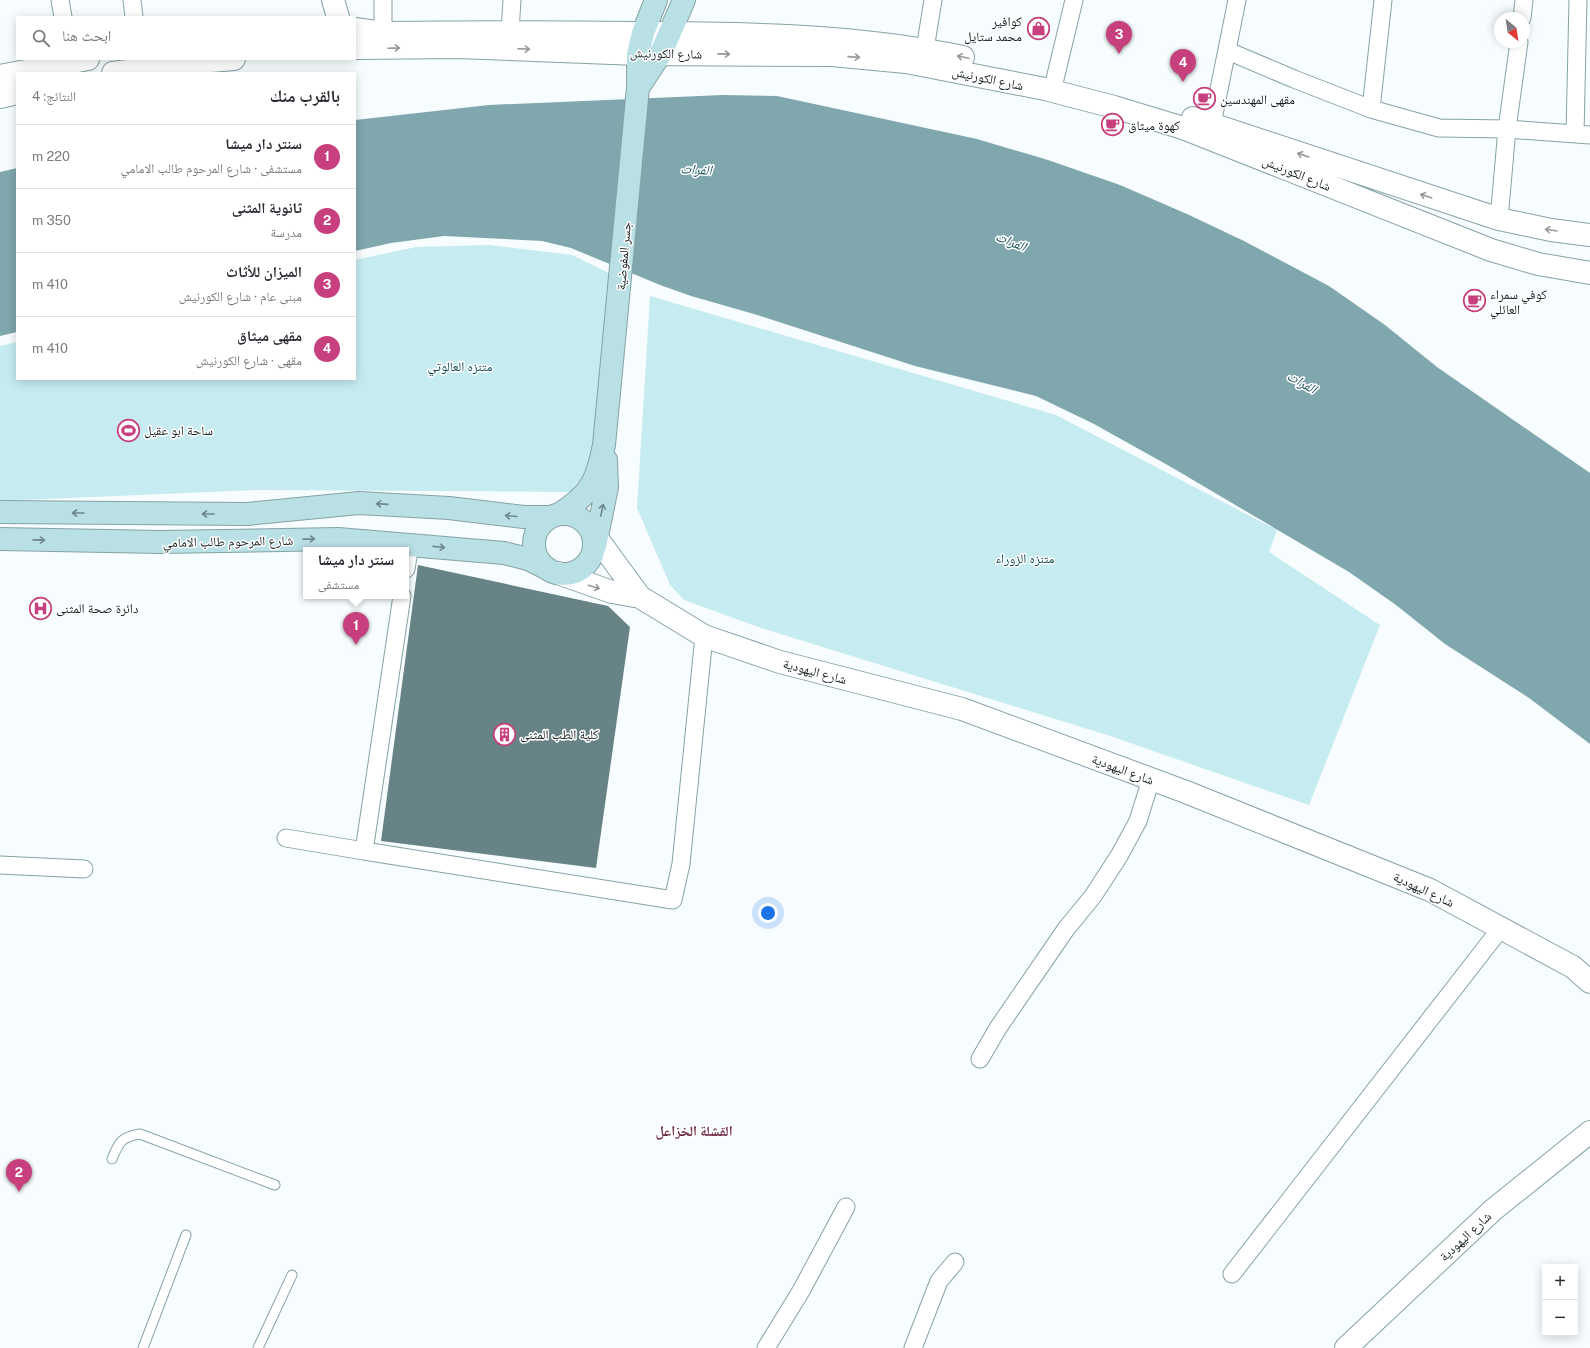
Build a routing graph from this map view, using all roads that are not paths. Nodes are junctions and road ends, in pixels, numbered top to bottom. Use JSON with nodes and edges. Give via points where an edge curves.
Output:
{"nodes":[{"id":1,"x":60,"y":0,"type":"edge"},
{"id":2,"x":132,"y":0,"type":"edge"},
{"id":3,"x":333,"y":0,"type":"edge"},
{"id":4,"x":383,"y":0,"type":"edge"},
{"id":5,"x":512,"y":0,"type":"edge"},
{"id":6,"x":656,"y":0,"type":"edge"},
{"id":7,"x":684,"y":0,"type":"edge"},
{"id":8,"x":933,"y":0,"type":"edge"},
{"id":9,"x":1074,"y":0,"type":"edge"},
{"id":10,"x":1237,"y":0,"type":"edge"},
{"id":11,"x":1383,"y":0,"type":"edge"},
{"id":12,"x":1524,"y":0,"type":"edge"},
{"id":13,"x":1578,"y":0,"type":"edge"},
{"id":14,"x":1523,"y":12,"type":"edge"},
{"id":15,"x":62,"y":16,"type":"edge"},
{"id":16,"x":134,"y":16,"type":"edge"},
{"id":17,"x":338,"y":16,"type":"edge"},
{"id":18,"x":356,"y":29,"type":"edge"},
{"id":19,"x":510,"y":32,"type":"junction"},
{"id":20,"x":383,"y":33,"type":"junction"},
{"id":21,"x":643,"y":33,"type":"junction"},
{"id":22,"x":671,"y":33,"type":"junction"},
{"id":23,"x":356,"y":48,"type":"edge"},
{"id":24,"x":1518,"y":48,"type":"edge"},
{"id":25,"x":925,"y":49,"type":"junction"},
{"id":26,"x":1228,"y":51,"type":"junction"},
{"id":27,"x":661,"y":53,"type":"junction"},
{"id":28,"x":638,"y":54,"type":"junction"},
{"id":29,"x":75,"y":60,"type":"edge"},
{"id":30,"x":222,"y":60,"type":"edge"},
{"id":31,"x":19,"y":72,"type":"edge"},
{"id":32,"x":120,"y":72,"type":"edge"},
{"id":33,"x":16,"y":73,"type":"edge"},
{"id":34,"x":0,"y":76,"type":"edge"},
{"id":35,"x":1055,"y":79,"type":"junction"},
{"id":36,"x":638,"y":88,"type":"junction"},
{"id":37,"x":16,"y":93,"type":"edge"},
{"id":38,"x":0,"y":97,"type":"edge"},
{"id":39,"x":1371,"y":109,"type":"junction"},
{"id":40,"x":1212,"y":124,"type":"junction"},
{"id":41,"x":1507,"y":129,"type":"junction"},
{"id":42,"x":1582,"y":135,"type":"edge"},
{"id":43,"x":1341,"y":168,"type":"junction"},
{"id":44,"x":1335,"y":188,"type":"junction"},
{"id":45,"x":1499,"y":219,"type":"junction"},
{"id":46,"x":1590,"y":235,"type":"edge"},
{"id":47,"x":1590,"y":273,"type":"edge"},
{"id":48,"x":604,"y":445,"type":"junction"},
{"id":49,"x":0,"y":512,"type":"edge"},
{"id":50,"x":555,"y":516,"type":"junction"},
{"id":51,"x":0,"y":539,"type":"edge"},
{"id":52,"x":594,"y":539,"type":"junction"},
{"id":53,"x":410,"y":544,"type":"junction"},
{"id":54,"x":409,"y":550,"type":"edge"},
{"id":55,"x":553,"y":571,"type":"junction"},
{"id":56,"x":640,"y":597,"type":"junction"},
{"id":57,"x":402,"y":599,"type":"edge"},
{"id":58,"x":704,"y":636,"type":"junction"},
{"id":59,"x":1151,"y":779,"type":"junction"},
{"id":60,"x":286,"y":838,"type":"dead end"},
{"id":61,"x":364,"y":851,"type":"junction"},
{"id":62,"x":0,"y":865,"type":"edge"},
{"id":63,"x":84,"y":870,"type":"dead end"},
{"id":64,"x":1501,"y":928,"type":"junction"},
{"id":65,"x":1590,"y":982,"type":"edge"},
{"id":66,"x":980,"y":1059,"type":"dead end"},
{"id":67,"x":1590,"y":1132,"type":"edge"},
{"id":68,"x":112,"y":1159,"type":"dead end"},
{"id":69,"x":275,"y":1185,"type":"dead end"},
{"id":70,"x":846,"y":1207,"type":"dead end"},
{"id":71,"x":186,"y":1235,"type":"dead end"},
{"id":72,"x":955,"y":1262,"type":"dead end"},
{"id":73,"x":292,"y":1274,"type":"dead end"},
{"id":74,"x":1232,"y":1274,"type":"dead end"},
{"id":75,"x":143,"y":1348,"type":"edge"},
{"id":76,"x":258,"y":1348,"type":"edge"},
{"id":77,"x":766,"y":1348,"type":"edge"},
{"id":78,"x":913,"y":1348,"type":"edge"},
{"id":79,"x":1346,"y":1348,"type":"edge"}],
"edges":[{"from":1,"to":15,"type":"street"},
{"from":2,"to":16,"type":"street"},
{"from":3,"to":17,"type":"street"},
{"from":4,"to":20,"type":"street"},
{"from":5,"to":19,"type":"street"},
{"from":6,"to":21,"type":"main road","name":"جسر المفوضية"},
{"from":7,"to":22,"type":"main road"},
{"from":8,"to":25,"type":"street"},
{"from":9,"to":35,"type":"street"},
{"from":10,"to":26,"type":"street"},
{"from":11,"to":39,"type":"street"},
{"from":12,"to":14,"type":"street"},
{"from":13,"to":42,"type":"street"},
{"from":18,"to":20,"type":"street","name":"شارع الكورنيش"},
{"from":19,"to":20,"type":"street","name":"شارع الكورنيش"},
{"from":19,"to":21,"type":"street","name":"شارع الكورنيش"},
{"from":21,"to":22,"type":"street","name":"شارع الكورنيش"},
{"from":21,"to":28,"type":"main road","name":"جسر المفوضية"},
{"from":22,"to":25,"type":"street","name":"شارع الكورنيش","via":[[824,38]]},
{"from":22,"to":27,"type":"main road"},
{"from":23,"to":28,"type":"street","name":"شارع الكورنيش","one_way":true,"via":[[458,47]]},
{"from":24,"to":41,"type":"street"},
{"from":35,"to":25,"type":"street","name":"شارع الكورنيش","one_way":true},
{"from":26,"to":39,"type":"street"},
{"from":26,"to":40,"type":"street"},
{"from":27,"to":28,"type":"street","name":"شارع الكورنيش"},
{"from":27,"to":36,"type":"main road"},
{"from":27,"to":44,"type":"street","name":"شارع الكورنيش","one_way":true,"via":[[856,57],[906,62],[974,74],[1060,94],[1183,128]]},
{"from":28,"to":36,"type":"main road","name":"جسر المفوضية"},
{"from":29,"to":31,"type":"street"},
{"from":30,"to":32,"type":"street"},
{"from":33,"to":34,"type":"street"},
{"from":35,"to":40,"type":"street","name":"شارع الكورنيش"},
{"from":36,"to":48,"type":"main road","name":"جسر المفوضية"},
{"from":37,"to":38,"type":"street"},
{"from":39,"to":41,"type":"street","via":[[1440,128]]},
{"from":43,"to":40,"type":"street","name":"شارع الكورنيش","one_way":true},
{"from":41,"to":42,"type":"street"},
{"from":41,"to":45,"type":"street"},
{"from":43,"to":44,"type":"street"},
{"from":45,"to":43,"type":"street","name":"شارع الكورنيش","one_way":true},
{"from":44,"to":47,"type":"street","name":"شارع الكورنيش","via":[[1514,258]]},
{"from":46,"to":45,"type":"street","name":"شارع الكورنيش","one_way":true},
{"from":48,"to":50,"type":"main road","via":[[599,472],[592,485],[572,507]]},
{"from":52,"to":48,"type":"main road","one_way":true,"via":[[607,488]]},
{"from":50,"to":49,"type":"main road","name":"شارع المرحوم طالب الامامي","one_way":true,"via":[[524,517],[449,508],[358,503],[247,514]]},
{"from":50,"to":52,"type":"main road","via":[[568,514],[577,517],[584,522]]},
{"from":50,"to":55,"type":"main road","via":[[542,524],[534,543],[541,562]]},
{"from":51,"to":53,"type":"main road","name":"شارع المرحوم طالب الامامي","one_way":true,"via":[[160,542],[338,539]]},
{"from":52,"to":55,"type":"main road","via":[[591,558],[585,565],[568,574]]},
{"from":52,"to":56,"type":"street"},
{"from":53,"to":54,"type":"street"},
{"from":53,"to":55,"type":"main road","name":"شارع المرحوم طالب الامامي","one_way":true,"via":[[516,555],[528,558]]},
{"from":55,"to":56,"type":"street","one_way":true,"via":[[585,584]]},
{"from":56,"to":58,"type":"street","name":"شارع اليهودية"},
{"from":57,"to":61,"type":"street"},
{"from":58,"to":59,"type":"street","name":"شارع اليهودية","via":[[780,662],[962,709]]},
{"from":58,"to":61,"type":"street","via":[[681,864],[673,900]]},
{"from":59,"to":64,"type":"street","name":"شارع اليهودية","via":[[1430,890]]},
{"from":59,"to":66,"type":"street","via":[[1138,820],[1119,856],[998,1028]]},
{"from":60,"to":61,"type":"street"},
{"from":62,"to":63,"type":"street"},
{"from":64,"to":65,"type":"street","name":"شارع اليهودية","via":[[1573,967]]},
{"from":64,"to":74,"type":"street"},
{"from":67,"to":79,"type":"street","name":"شارع اليهودية","via":[[1493,1210]]},
{"from":68,"to":69,"type":"lane","via":[[118,1144],[127,1136],[140,1134]]},
{"from":70,"to":77,"type":"street","via":[[802,1291]]},
{"from":71,"to":75,"type":"lane"},
{"from":72,"to":78,"type":"street","via":[[939,1281]]},
{"from":73,"to":76,"type":"lane"}]}
